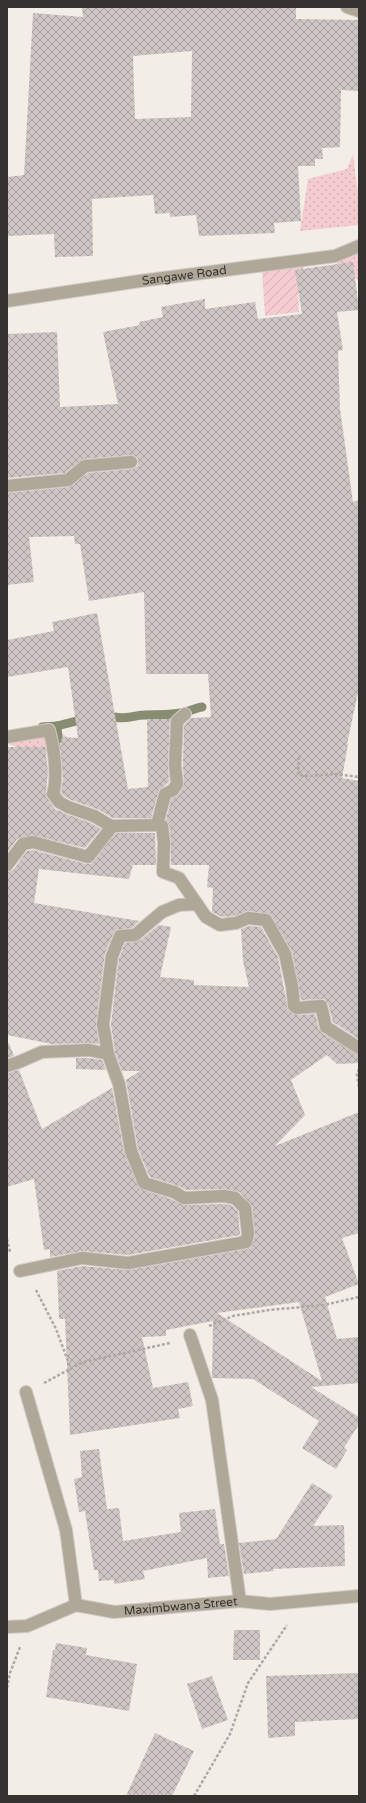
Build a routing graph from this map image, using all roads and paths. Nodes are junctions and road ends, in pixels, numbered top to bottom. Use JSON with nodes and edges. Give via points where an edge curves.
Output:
{"nodes":[{"id":1,"x":348,"y":7,"type":"edge"},
{"id":2,"x":359,"y":11,"type":"edge"},
{"id":3,"x":359,"y":246,"type":"edge"},
{"id":4,"x":7,"y":301,"type":"edge"},
{"id":5,"x":132,"y":462,"type":"dead end"},
{"id":6,"x":7,"y":486,"type":"edge"},
{"id":7,"x":185,"y":714,"type":"dead end"},
{"id":8,"x":7,"y":737,"type":"edge"},
{"id":9,"x":299,"y":757,"type":"dead end"},
{"id":10,"x":359,"y":777,"type":"edge"},
{"id":11,"x":157,"y":825,"type":"junction"},
{"id":12,"x":111,"y":826,"type":"junction"},
{"id":13,"x":7,"y":865,"type":"edge"},
{"id":14,"x":197,"y":904,"type":"junction"},
{"id":15,"x":359,"y":1048,"type":"edge"},
{"id":16,"x":108,"y":1054,"type":"junction"},
{"id":17,"x":7,"y":1066,"type":"edge"},
{"id":18,"x":359,"y":1069,"type":"edge"},
{"id":19,"x":359,"y":1088,"type":"edge"},
{"id":20,"x":7,"y":1239,"type":"edge"},
{"id":21,"x":8,"y":1252,"type":"edge"},
{"id":22,"x":20,"y":1271,"type":"junction"},
{"id":23,"x":190,"y":1335,"type":"dead end"},
{"id":24,"x":71,"y":1369,"type":"dead end"},
{"id":25,"x":26,"y":1392,"type":"dead end"},
{"id":26,"x":359,"y":1596,"type":"edge"},
{"id":27,"x":240,"y":1601,"type":"junction"},
{"id":28,"x":270,"y":1604,"type":"junction"},
{"id":29,"x":76,"y":1605,"type":"junction"},
{"id":30,"x":27,"y":1626,"type":"junction"},
{"id":31,"x":7,"y":1628,"type":"edge"},
{"id":32,"x":7,"y":1688,"type":"edge"},
{"id":33,"x":194,"y":1796,"type":"edge"}],
"edges":[{"from":1,"to":2,"type":"street"},
{"from":3,"to":4,"type":"street","name":"Sangawe Road","via":[[335,256]]},
{"from":5,"to":6,"type":"street","via":[[85,466],[68,480]]},
{"from":7,"to":11,"type":"street","via":[[177,721],[177,784],[173,790],[165,794]]},
{"from":8,"to":12,"type":"street","via":[[48,730],[53,743],[55,798],[68,807],[94,816]]},
{"from":9,"to":10,"type":"path","via":[[298,775],[336,774]]},
{"from":11,"to":12,"type":"street"},
{"from":11,"to":14,"type":"street","via":[[162,826],[164,842],[162,872],[179,878]]},
{"from":12,"to":13,"type":"street","via":[[88,857],[32,842],[23,844]]},
{"from":14,"to":15,"type":"street","via":[[206,917],[220,925],[248,918],[266,920],[285,954],[294,1006],[321,1006],[326,1027]]},
{"from":14,"to":16,"type":"street","via":[[178,905],[162,912],[135,935],[120,936],[112,956],[103,1024]]},
{"from":16,"to":17,"type":"street","via":[[89,1050],[42,1052]]},
{"from":16,"to":22,"type":"street","via":[[119,1084],[132,1150],[144,1183],[174,1192],[184,1198],[235,1198],[246,1208],[248,1239],[246,1242],[128,1263],[82,1258]]},
{"from":18,"to":19,"type":"path"},
{"from":20,"to":21,"type":"path"},
{"from":21,"to":22,"type":"path","via":[[19,1258]]},
{"from":22,"to":24,"type":"path","via":[[32,1282],[56,1329]]},
{"from":23,"to":27,"type":"street","via":[[212,1400]]},
{"from":25,"to":29,"type":"street","via":[[66,1530]]},
{"from":26,"to":28,"type":"street","name":"Maximbwana Street"},
{"from":27,"to":28,"type":"street","name":"Maximbwana Street"},
{"from":27,"to":29,"type":"street","name":"Maximbwana Street","via":[[114,1612]]},
{"from":28,"to":33,"type":"path","via":[[287,1625],[248,1683],[230,1734]]},
{"from":29,"to":30,"type":"street"},
{"from":30,"to":31,"type":"street"},
{"from":30,"to":32,"type":"path"}]}
